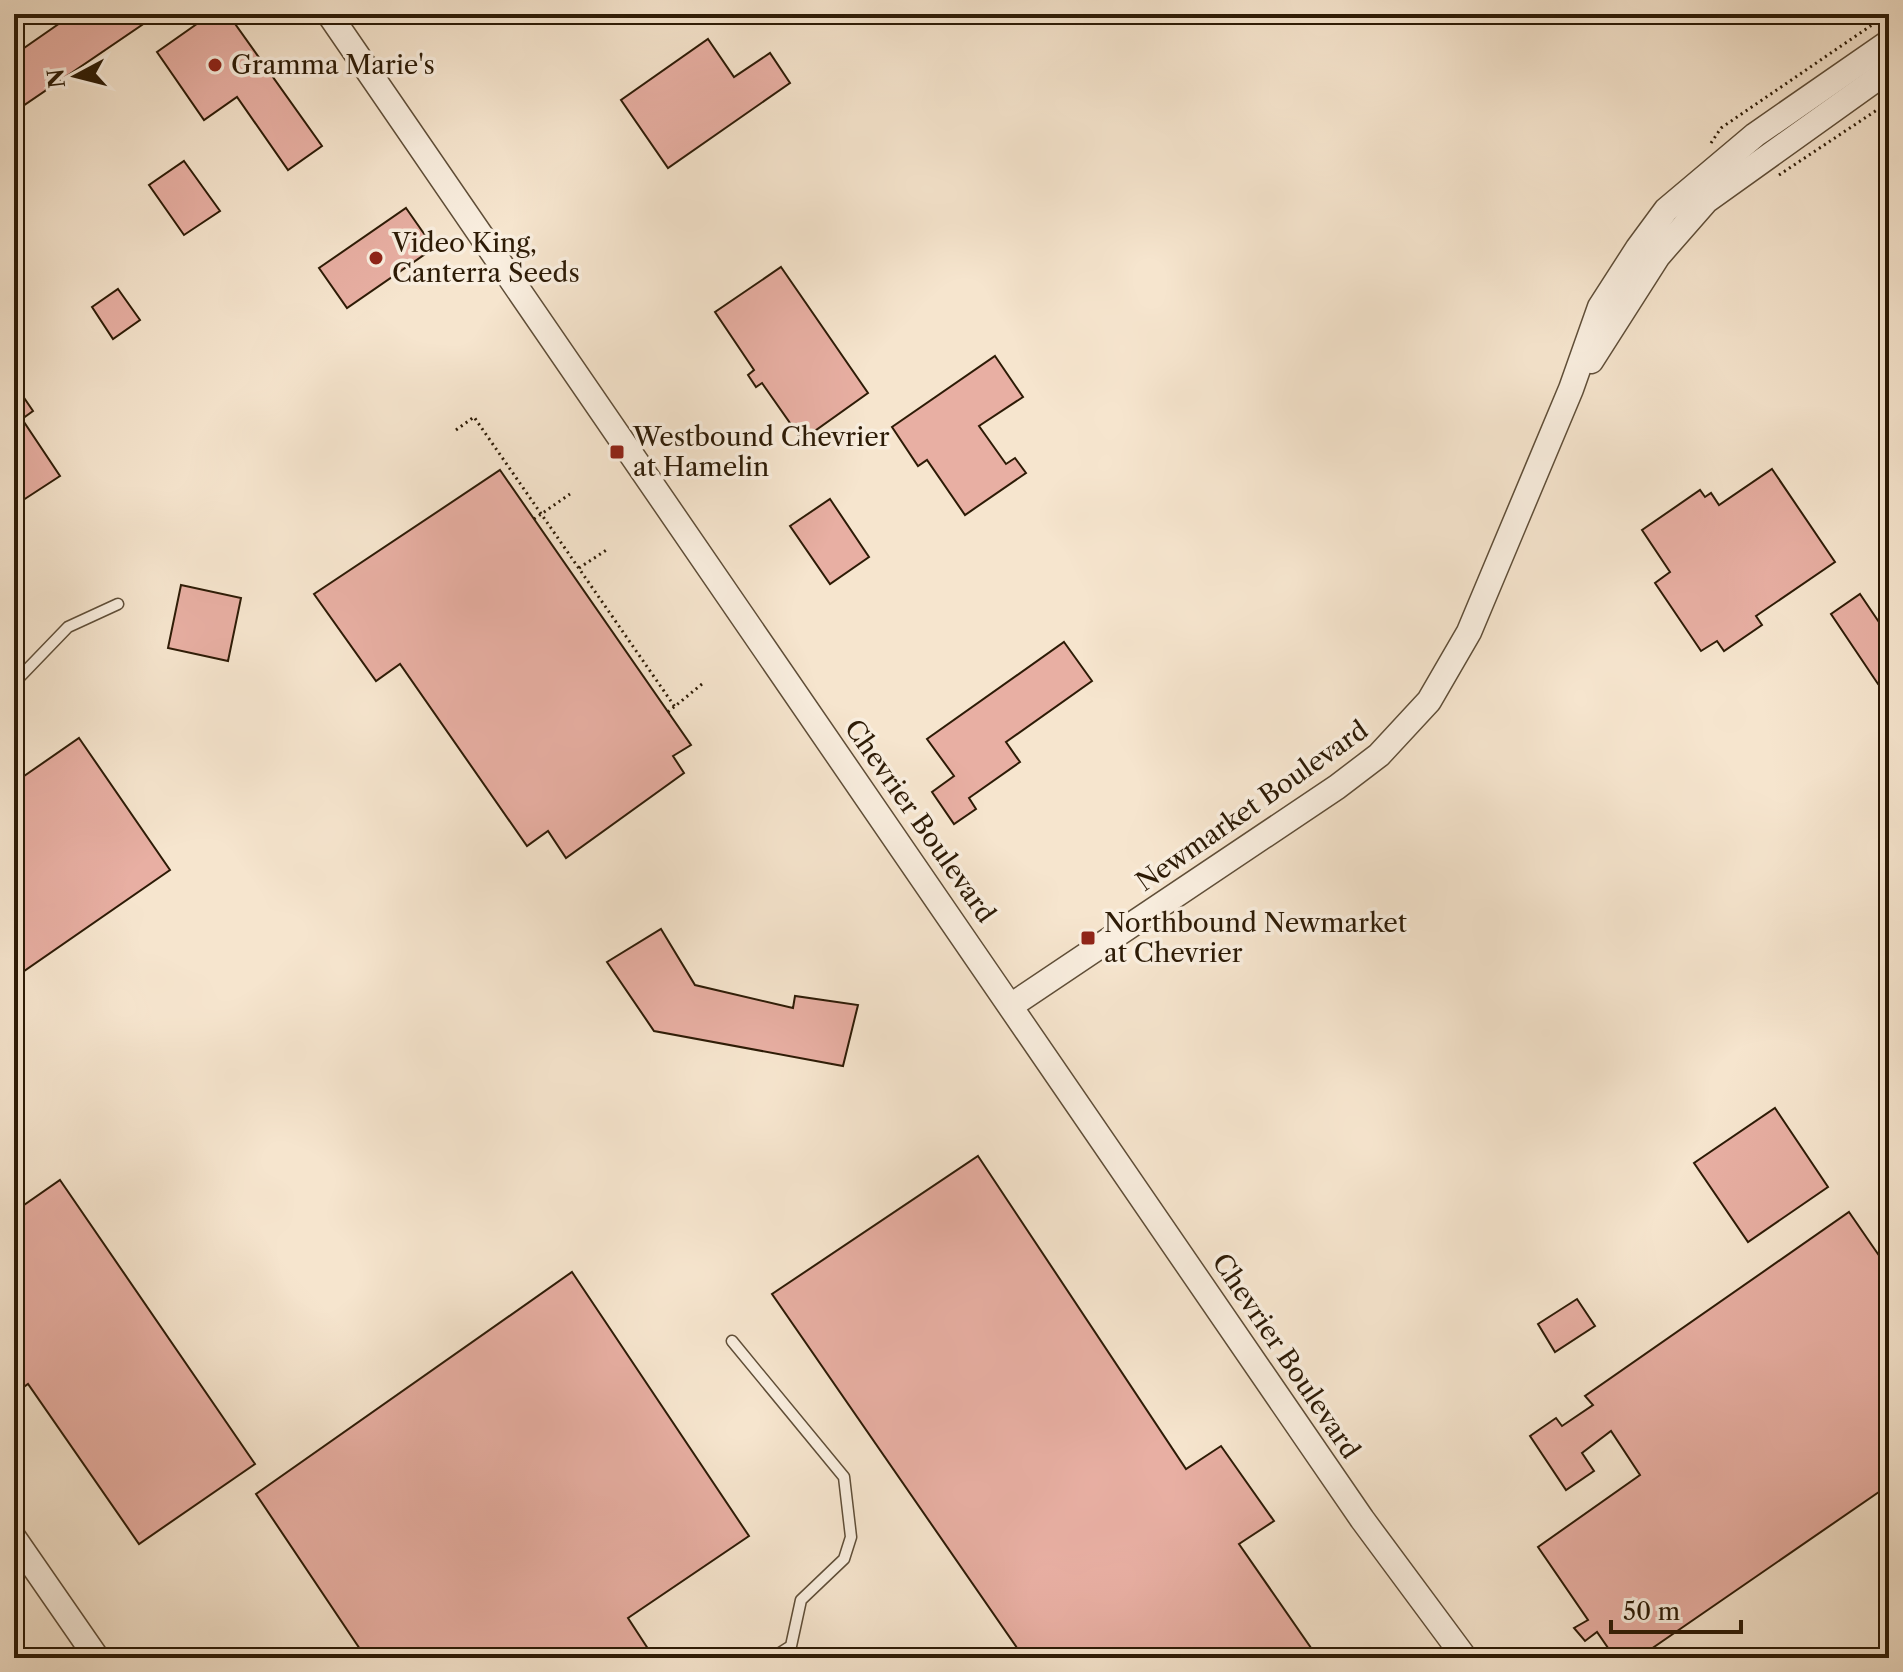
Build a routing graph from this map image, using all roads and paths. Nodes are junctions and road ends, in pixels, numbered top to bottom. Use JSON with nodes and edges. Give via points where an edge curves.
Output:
{"nodes":[{"id":1,"x":329,"y":14,"type":"edge"},
{"id":2,"x":1888,"y":14,"type":"edge"},
{"id":3,"x":1889,"y":42,"type":"edge"},
{"id":4,"x":1889,"y":70,"type":"edge"},
{"id":5,"x":1889,"y":102,"type":"edge"},
{"id":6,"x":1721,"y":128,"type":"dead end"},
{"id":7,"x":1789,"y":171,"type":"dead end"},
{"id":8,"x":1571,"y":389,"type":"junction"},
{"id":9,"x":456,"y":430,"type":"dead end"},
{"id":10,"x":570,"y":494,"type":"dead end"},
{"id":11,"x":541,"y":514,"type":"junction"},
{"id":12,"x":534,"y":519,"type":"dead end"},
{"id":13,"x":608,"y":549,"type":"dead end"},
{"id":14,"x":579,"y":568,"type":"junction"},
{"id":15,"x":587,"y":581,"type":"junction"},
{"id":16,"x":580,"y":586,"type":"dead end"},
{"id":17,"x":118,"y":604,"type":"dead end"},
{"id":18,"x":647,"y":668,"type":"junction"},
{"id":19,"x":641,"y":673,"type":"dead end"},
{"id":20,"x":14,"y":683,"type":"edge"},
{"id":21,"x":702,"y":684,"type":"dead end"},
{"id":22,"x":675,"y":707,"type":"junction"},
{"id":23,"x":668,"y":712,"type":"dead end"},
{"id":24,"x":1012,"y":1005,"type":"junction"},
{"id":25,"x":732,"y":1341,"type":"dead end"},
{"id":26,"x":14,"y":1538,"type":"edge"},
{"id":27,"x":97,"y":1658,"type":"edge"},
{"id":28,"x":772,"y":1658,"type":"edge"},
{"id":29,"x":1465,"y":1658,"type":"edge"}],
"edges":[{"from":1,"to":24,"type":"street","name":"Chevrier Boulevard"},
{"from":2,"to":6,"type":"path"},
{"from":3,"to":8,"type":"street","name":"Newmarket Boulevard","via":[[1755,135],[1666,210],[1600,307]]},
{"from":4,"to":8,"type":"street","name":"Newmarket Boulevard","via":[[1706,201],[1658,256]]},
{"from":5,"to":7,"type":"path"},
{"from":8,"to":24,"type":"street","name":"Newmarket Boulevard","via":[[1469,632],[1429,701],[1379,755],[1337,787]]},
{"from":9,"to":11,"type":"path","via":[[474,417]]},
{"from":10,"to":11,"type":"path"},
{"from":11,"to":12,"type":"path"},
{"from":11,"to":14,"type":"path"},
{"from":13,"to":14,"type":"path"},
{"from":14,"to":15,"type":"path"},
{"from":15,"to":16,"type":"path"},
{"from":15,"to":18,"type":"path"},
{"from":17,"to":20,"type":"lane","via":[[68,627]]},
{"from":18,"to":19,"type":"path"},
{"from":18,"to":22,"type":"path"},
{"from":21,"to":22,"type":"path"},
{"from":22,"to":23,"type":"path"},
{"from":24,"to":29,"type":"street","name":"Chevrier Boulevard","via":[[1362,1519]]},
{"from":25,"to":28,"type":"lane","via":[[844,1477],[851,1537],[844,1559],[801,1600],[791,1646]]},
{"from":26,"to":27,"type":"street"}]}
